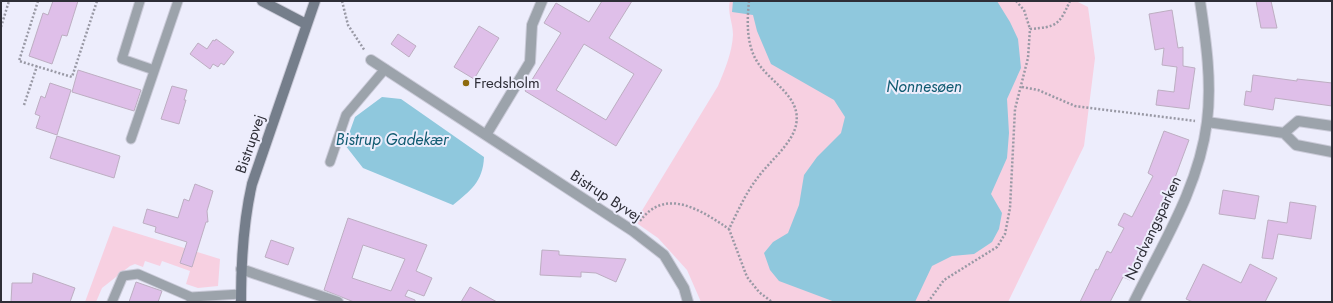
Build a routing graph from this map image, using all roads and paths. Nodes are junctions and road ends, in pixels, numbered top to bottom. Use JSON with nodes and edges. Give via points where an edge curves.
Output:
{"nodes":[{"id":1,"x":9,"y":1,"type":"edge"},
{"id":2,"x":38,"y":1,"type":"edge"},
{"id":3,"x":98,"y":1,"type":"edge"},
{"id":4,"x":140,"y":1,"type":"edge"},
{"id":5,"x":178,"y":1,"type":"edge"},
{"id":6,"x":262,"y":1,"type":"edge"},
{"id":7,"x":315,"y":1,"type":"edge"},
{"id":8,"x":342,"y":1,"type":"edge"},
{"id":9,"x":542,"y":1,"type":"edge"},
{"id":10,"x":749,"y":1,"type":"edge"},
{"id":11,"x":1016,"y":1,"type":"edge"},
{"id":12,"x":1070,"y":1,"type":"edge"},
{"id":13,"x":1200,"y":1,"type":"edge"},
{"id":14,"x":306,"y":24,"type":"junction"},
{"id":15,"x":1,"y":27,"type":"edge"},
{"id":16,"x":1030,"y":29,"type":"junction"},
{"id":17,"x":371,"y":60,"type":"joint"},
{"id":18,"x":37,"y":66,"type":"junction"},
{"id":19,"x":154,"y":70,"type":"junction"},
{"id":20,"x":385,"y":70,"type":"junction"},
{"id":21,"x":1022,"y":87,"type":"junction"},
{"id":22,"x":24,"y":105,"type":"dead end"},
{"id":23,"x":1207,"y":122,"type":"junction"},
{"id":24,"x":1332,"y":126,"type":"edge"},
{"id":25,"x":1284,"y":133,"type":"junction"},
{"id":26,"x":486,"y":135,"type":"junction"},
{"id":27,"x":131,"y":139,"type":"dead end"},
{"id":28,"x":1332,"y":152,"type":"edge"},
{"id":29,"x":330,"y":162,"type":"dead end"},
{"id":30,"x":729,"y":229,"type":"junction"},
{"id":31,"x":633,"y":231,"type":"junction"},
{"id":32,"x":241,"y":268,"type":"junction"},
{"id":33,"x":241,"y":298,"type":"edge"},
{"id":34,"x":191,"y":299,"type":"edge"},
{"id":35,"x":1137,"y":301,"type":"edge"},
{"id":36,"x":112,"y":302,"type":"edge"},
{"id":37,"x":338,"y":302,"type":"edge"},
{"id":38,"x":688,"y":302,"type":"edge"},
{"id":39,"x":772,"y":302,"type":"edge"},
{"id":40,"x":928,"y":302,"type":"edge"}],
"edges":[{"from":1,"to":15,"type":"path"},
{"from":2,"to":18,"type":"path","via":[[19,61]]},
{"from":3,"to":18,"type":"path","via":[[72,77]]},
{"from":4,"to":19,"type":"lane","via":[[122,59]]},
{"from":5,"to":19,"type":"lane"},
{"from":6,"to":14,"type":"main road"},
{"from":7,"to":14,"type":"main road","name":"Bistrupvej"},
{"from":8,"to":17,"type":"path","via":[[348,25]]},
{"from":9,"to":26,"type":"street","via":[[532,25],[530,62]]},
{"from":10,"to":30,"type":"path","via":[[749,42],[757,62],[794,103],[797,119],[791,136],[758,176]]},
{"from":11,"to":16,"type":"path","via":[[1024,10]]},
{"from":12,"to":16,"type":"path","via":[[1058,23],[1050,28]]},
{"from":13,"to":23,"type":"street","name":"Nordvangsparken","via":[[1208,54]]},
{"from":14,"to":32,"type":"main road","name":"Bistrupvej","via":[[252,184],[245,213]]},
{"from":16,"to":21,"type":"path"},
{"from":17,"to":20,"type":"street","name":"Bistrup Byvej"},
{"from":18,"to":22,"type":"path"},
{"from":19,"to":27,"type":"lane"},
{"from":20,"to":26,"type":"street","name":"Bistrup Byvej"},
{"from":20,"to":29,"type":"lane","via":[[346,115]]},
{"from":21,"to":23,"type":"path","via":[[1038,90],[1075,106]]},
{"from":21,"to":40,"type":"path","via":[[1015,109],[1010,208],[1005,234],[996,247],[944,280]]},
{"from":23,"to":25,"type":"street"},
{"from":23,"to":35,"type":"street","name":"Nordvangsparken","via":[[1196,169],[1181,209]]},
{"from":24,"to":25,"type":"street","via":[[1298,121]]},
{"from":25,"to":28,"type":"street","via":[[1296,145]]},
{"from":26,"to":31,"type":"street","name":"Bistrup Byvej"},
{"from":30,"to":31,"type":"path","via":[[701,211],[677,203],[648,211]]},
{"from":30,"to":39,"type":"path","via":[[747,277],[759,292]]},
{"from":31,"to":38,"type":"street","name":"Bistrup Byvej","via":[[664,255],[684,288]]},
{"from":32,"to":33,"type":"main road","name":"Bistrupvej"},
{"from":32,"to":37,"type":"street"},
{"from":33,"to":34,"type":"lane"},
{"from":34,"to":36,"type":"lane","via":[[138,274],[123,276]]}]}
